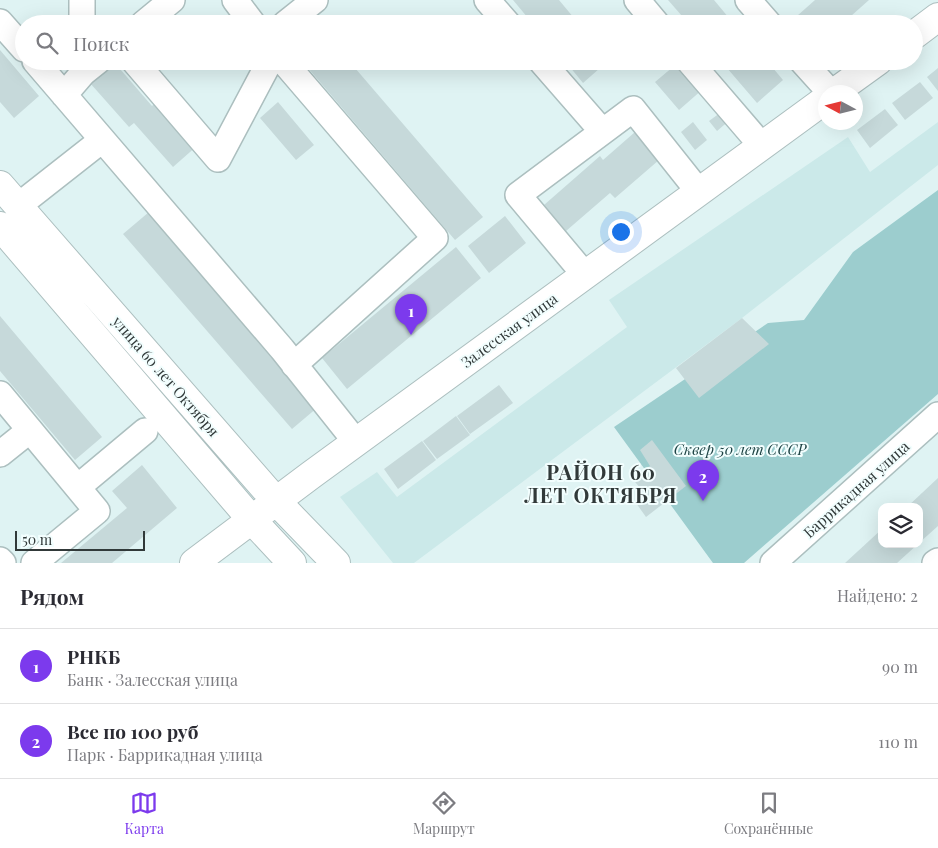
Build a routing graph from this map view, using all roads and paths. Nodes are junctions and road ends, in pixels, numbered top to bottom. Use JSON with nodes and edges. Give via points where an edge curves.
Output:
{"nodes":[{"id":1,"x":82,"y":0,"type":"edge"},
{"id":2,"x":172,"y":0,"type":"edge"},
{"id":3,"x":235,"y":0,"type":"edge"},
{"id":4,"x":315,"y":0,"type":"edge"},
{"id":5,"x":487,"y":0,"type":"edge"},
{"id":6,"x":637,"y":0,"type":"edge"},
{"id":7,"x":748,"y":0,"type":"edge"},
{"id":8,"x":767,"y":0,"type":"edge"},
{"id":9,"x":82,"y":15,"type":"edge"},
{"id":10,"x":154,"y":15,"type":"edge"},
{"id":11,"x":246,"y":15,"type":"edge"},
{"id":12,"x":296,"y":15,"type":"edge"},
{"id":13,"x":500,"y":15,"type":"edge"},
{"id":14,"x":650,"y":15,"type":"edge"},
{"id":15,"x":762,"y":15,"type":"edge"},
{"id":16,"x":769,"y":15,"type":"edge"},
{"id":17,"x":938,"y":17,"type":"edge"},
{"id":18,"x":0,"y":22,"type":"edge"},
{"id":19,"x":923,"y":28,"type":"edge"},
{"id":20,"x":15,"y":39,"type":"edge"},
{"id":21,"x":42,"y":70,"type":"edge"},
{"id":22,"x":84,"y":70,"type":"edge"},
{"id":23,"x":142,"y":70,"type":"edge"},
{"id":24,"x":265,"y":70,"type":"edge"},
{"id":25,"x":291,"y":70,"type":"edge"},
{"id":26,"x":549,"y":70,"type":"edge"},
{"id":27,"x":697,"y":70,"type":"edge"},
{"id":28,"x":810,"y":70,"type":"edge"},
{"id":29,"x":866,"y":70,"type":"edge"},
{"id":30,"x":824,"y":85,"type":"edge"},
{"id":31,"x":845,"y":85,"type":"edge"},
{"id":32,"x":64,"y":95,"type":"junction"},
{"id":33,"x":818,"y":106,"type":"edge"},
{"id":34,"x":602,"y":131,"type":"junction"},
{"id":35,"x":102,"y":140,"type":"junction"},
{"id":36,"x":762,"y":146,"type":"junction"},
{"id":37,"x":0,"y":185,"type":"edge"},
{"id":38,"x":699,"y":192,"type":"junction"},
{"id":39,"x":18,"y":206,"type":"junction"},
{"id":40,"x":0,"y":226,"type":"edge"},
{"id":41,"x":585,"y":275,"type":"junction"},
{"id":42,"x":294,"y":364,"type":"junction"},
{"id":43,"x":0,"y":394,"type":"edge"},
{"id":44,"x":938,"y":415,"type":"edge"},
{"id":45,"x":30,"y":430,"type":"junction"},
{"id":46,"x":144,"y":430,"type":"dead end"},
{"id":47,"x":356,"y":442,"type":"junction"},
{"id":48,"x":0,"y":454,"type":"edge"},
{"id":49,"x":78,"y":487,"type":"junction"},
{"id":50,"x":276,"y":501,"type":"junction"},
{"id":51,"x":252,"y":519,"type":"junction"},
{"id":52,"x":0,"y":560,"type":"edge"},
{"id":53,"x":3,"y":563,"type":"edge"},
{"id":54,"x":34,"y":563,"type":"edge"},
{"id":55,"x":194,"y":563,"type":"edge"},
{"id":56,"x":292,"y":563,"type":"edge"},
{"id":57,"x":336,"y":563,"type":"edge"},
{"id":58,"x":773,"y":563,"type":"edge"}],
"edges":[{"from":1,"to":9,"type":"street"},
{"from":2,"to":10,"type":"street"},
{"from":3,"to":11,"type":"street"},
{"from":4,"to":12,"type":"street"},
{"from":5,"to":13,"type":"street"},
{"from":6,"to":14,"type":"street"},
{"from":7,"to":15,"type":"street"},
{"from":8,"to":16,"type":"street"},
{"from":17,"to":19,"type":"main road"},
{"from":18,"to":20,"type":"street"},
{"from":21,"to":32,"type":"street"},
{"from":22,"to":32,"type":"street"},
{"from":23,"to":24,"type":"street","via":[[218,159]]},
{"from":25,"to":42,"type":"street","via":[[435,238]]},
{"from":26,"to":34,"type":"street"},
{"from":27,"to":36,"type":"street"},
{"from":28,"to":30,"type":"street"},
{"from":29,"to":31,"type":"main road"},
{"from":32,"to":35,"type":"street"},
{"from":33,"to":36,"type":"main road","name":"Залесская улица"},
{"from":34,"to":38,"type":"street","via":[[633,109]]},
{"from":34,"to":41,"type":"street","via":[[518,195]]},
{"from":35,"to":39,"type":"street"},
{"from":35,"to":42,"type":"street"},
{"from":36,"to":38,"type":"main road","name":"Залесская улица"},
{"from":37,"to":39,"type":"main road","name":"улица 60 лет Октября"},
{"from":38,"to":41,"type":"main road","name":"Залесская улица"},
{"from":39,"to":50,"type":"main road","name":"улица 60 лет Октября"},
{"from":40,"to":51,"type":"main road","name":"улица 60 лет Октября"},
{"from":41,"to":47,"type":"main road","name":"Залесская улица"},
{"from":42,"to":47,"type":"street"},
{"from":43,"to":45,"type":"street"},
{"from":44,"to":58,"type":"street","name":"Баррикадная улица"},
{"from":45,"to":48,"type":"street"},
{"from":45,"to":49,"type":"street"},
{"from":46,"to":49,"type":"street"},
{"from":47,"to":50,"type":"main road","name":"Залесская улица"},
{"from":49,"to":54,"type":"street","via":[[97,511]]},
{"from":50,"to":51,"type":"main road","name":"Залесская улица"},
{"from":50,"to":57,"type":"main road","name":"улица 60 лет Октября"},
{"from":51,"to":55,"type":"main road","name":"Залесская улица"},
{"from":51,"to":56,"type":"main road","name":"улица 60 лет Октября"},
{"from":52,"to":53,"type":"street"}]}
